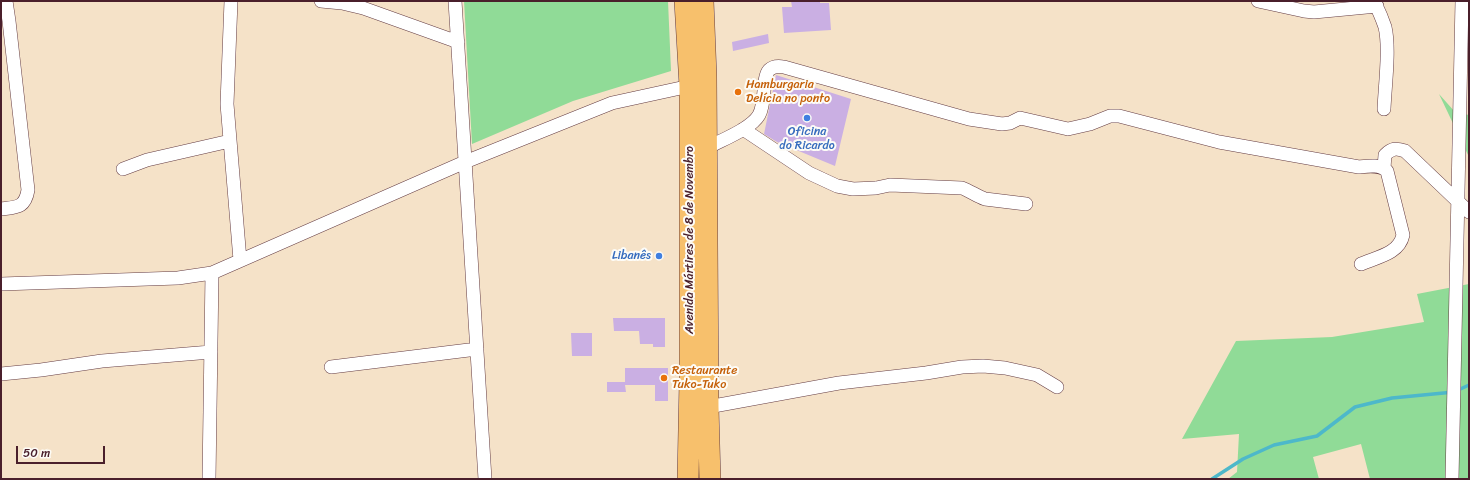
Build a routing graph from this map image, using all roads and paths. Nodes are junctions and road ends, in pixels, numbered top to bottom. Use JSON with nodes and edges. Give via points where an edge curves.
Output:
{"nodes":[{"id":1,"x":6,"y":1,"type":"edge"},
{"id":2,"x":231,"y":1,"type":"edge"},
{"id":3,"x":321,"y":1,"type":"edge"},
{"id":4,"x":455,"y":1,"type":"edge"},
{"id":5,"x":685,"y":1,"type":"edge"},
{"id":6,"x":703,"y":1,"type":"edge"},
{"id":7,"x":1258,"y":1,"type":"edge"},
{"id":8,"x":1462,"y":1,"type":"edge"},
{"id":9,"x":1375,"y":4,"type":"edge"},
{"id":10,"x":458,"y":42,"type":"junction"},
{"id":11,"x":690,"y":86,"type":"junction"},
{"id":12,"x":1384,"y":109,"type":"dead end"},
{"id":13,"x":743,"y":129,"type":"junction"},
{"id":14,"x":230,"y":142,"type":"junction"},
{"id":15,"x":707,"y":148,"type":"junction"},
{"id":16,"x":465,"y":162,"type":"junction"},
{"id":17,"x":1384,"y":168,"type":"junction"},
{"id":18,"x":123,"y":169,"type":"dead end"},
{"id":19,"x":1458,"y":201,"type":"junction"},
{"id":20,"x":1026,"y":204,"type":"dead end"},
{"id":21,"x":1,"y":208,"type":"edge"},
{"id":22,"x":1469,"y":212,"type":"edge"},
{"id":23,"x":240,"y":260,"type":"junction"},
{"id":24,"x":1360,"y":264,"type":"dead end"},
{"id":25,"x":212,"y":273,"type":"junction"},
{"id":26,"x":1,"y":284,"type":"edge"},
{"id":27,"x":477,"y":349,"type":"junction"},
{"id":28,"x":211,"y":352,"type":"junction"},
{"id":29,"x":331,"y":367,"type":"dead end"},
{"id":30,"x":1,"y":374,"type":"edge"},
{"id":31,"x":1057,"y":386,"type":"dead end"},
{"id":32,"x":708,"y":408,"type":"junction"},
{"id":33,"x":209,"y":479,"type":"edge"},
{"id":34,"x":485,"y":479,"type":"edge"},
{"id":35,"x":688,"y":479,"type":"edge"},
{"id":36,"x":710,"y":479,"type":"edge"},
{"id":37,"x":1452,"y":479,"type":"edge"}],
"edges":[{"from":1,"to":21,"type":"street","via":[[28,190],[23,204],[18,207]]},
{"from":2,"to":14,"type":"street","via":[[227,104]]},
{"from":3,"to":10,"type":"street","via":[[363,8]]},
{"from":4,"to":10,"type":"street"},
{"from":5,"to":11,"type":"main road","name":"Avenida Mártires de 8 de Novembro"},
{"from":6,"to":15,"type":"main road","name":"Avenida Mártires de 8 de Novembro"},
{"from":7,"to":9,"type":"street","via":[[1314,12]]},
{"from":8,"to":19,"type":"street"},
{"from":9,"to":12,"type":"street","via":[[1385,28],[1387,48]]},
{"from":10,"to":16,"type":"street"},
{"from":11,"to":16,"type":"street","via":[[612,103]]},
{"from":11,"to":35,"type":"main road","name":"Avenida Mártires de 8 de Novembro"},
{"from":13,"to":15,"type":"street"},
{"from":13,"to":17,"type":"street","via":[[755,122],[763,104],[766,78],[770,70],[776,66],[969,119],[1002,124],[1020,118],[1068,129],[1078,128],[1110,116],[1119,116],[1219,142]]},
{"from":13,"to":20,"type":"street","via":[[809,173],[837,186],[853,189],[890,186],[962,188],[985,199]]},
{"from":14,"to":18,"type":"street","via":[[147,160]]},
{"from":14,"to":23,"type":"street"},
{"from":15,"to":32,"type":"main road","name":"Avenida Mártires de 8 de Novembro"},
{"from":16,"to":23,"type":"street"},
{"from":16,"to":27,"type":"street"},
{"from":17,"to":19,"type":"street","via":[[1385,155],[1391,150],[1397,148],[1405,151]]},
{"from":17,"to":24,"type":"street","via":[[1387,170],[1403,235],[1395,250]]},
{"from":19,"to":22,"type":"street"},
{"from":19,"to":37,"type":"street"},
{"from":23,"to":25,"type":"street"},
{"from":25,"to":26,"type":"street","via":[[178,278]]},
{"from":25,"to":28,"type":"street"},
{"from":27,"to":29,"type":"street"},
{"from":27,"to":34,"type":"street"},
{"from":28,"to":30,"type":"street","via":[[102,360]]},
{"from":28,"to":33,"type":"street"},
{"from":31,"to":32,"type":"street","via":[[1037,375],[1005,368],[962,367],[839,382]]},
{"from":32,"to":36,"type":"main road","name":"Avenida Mártires de 8 de Novembro"}]}
